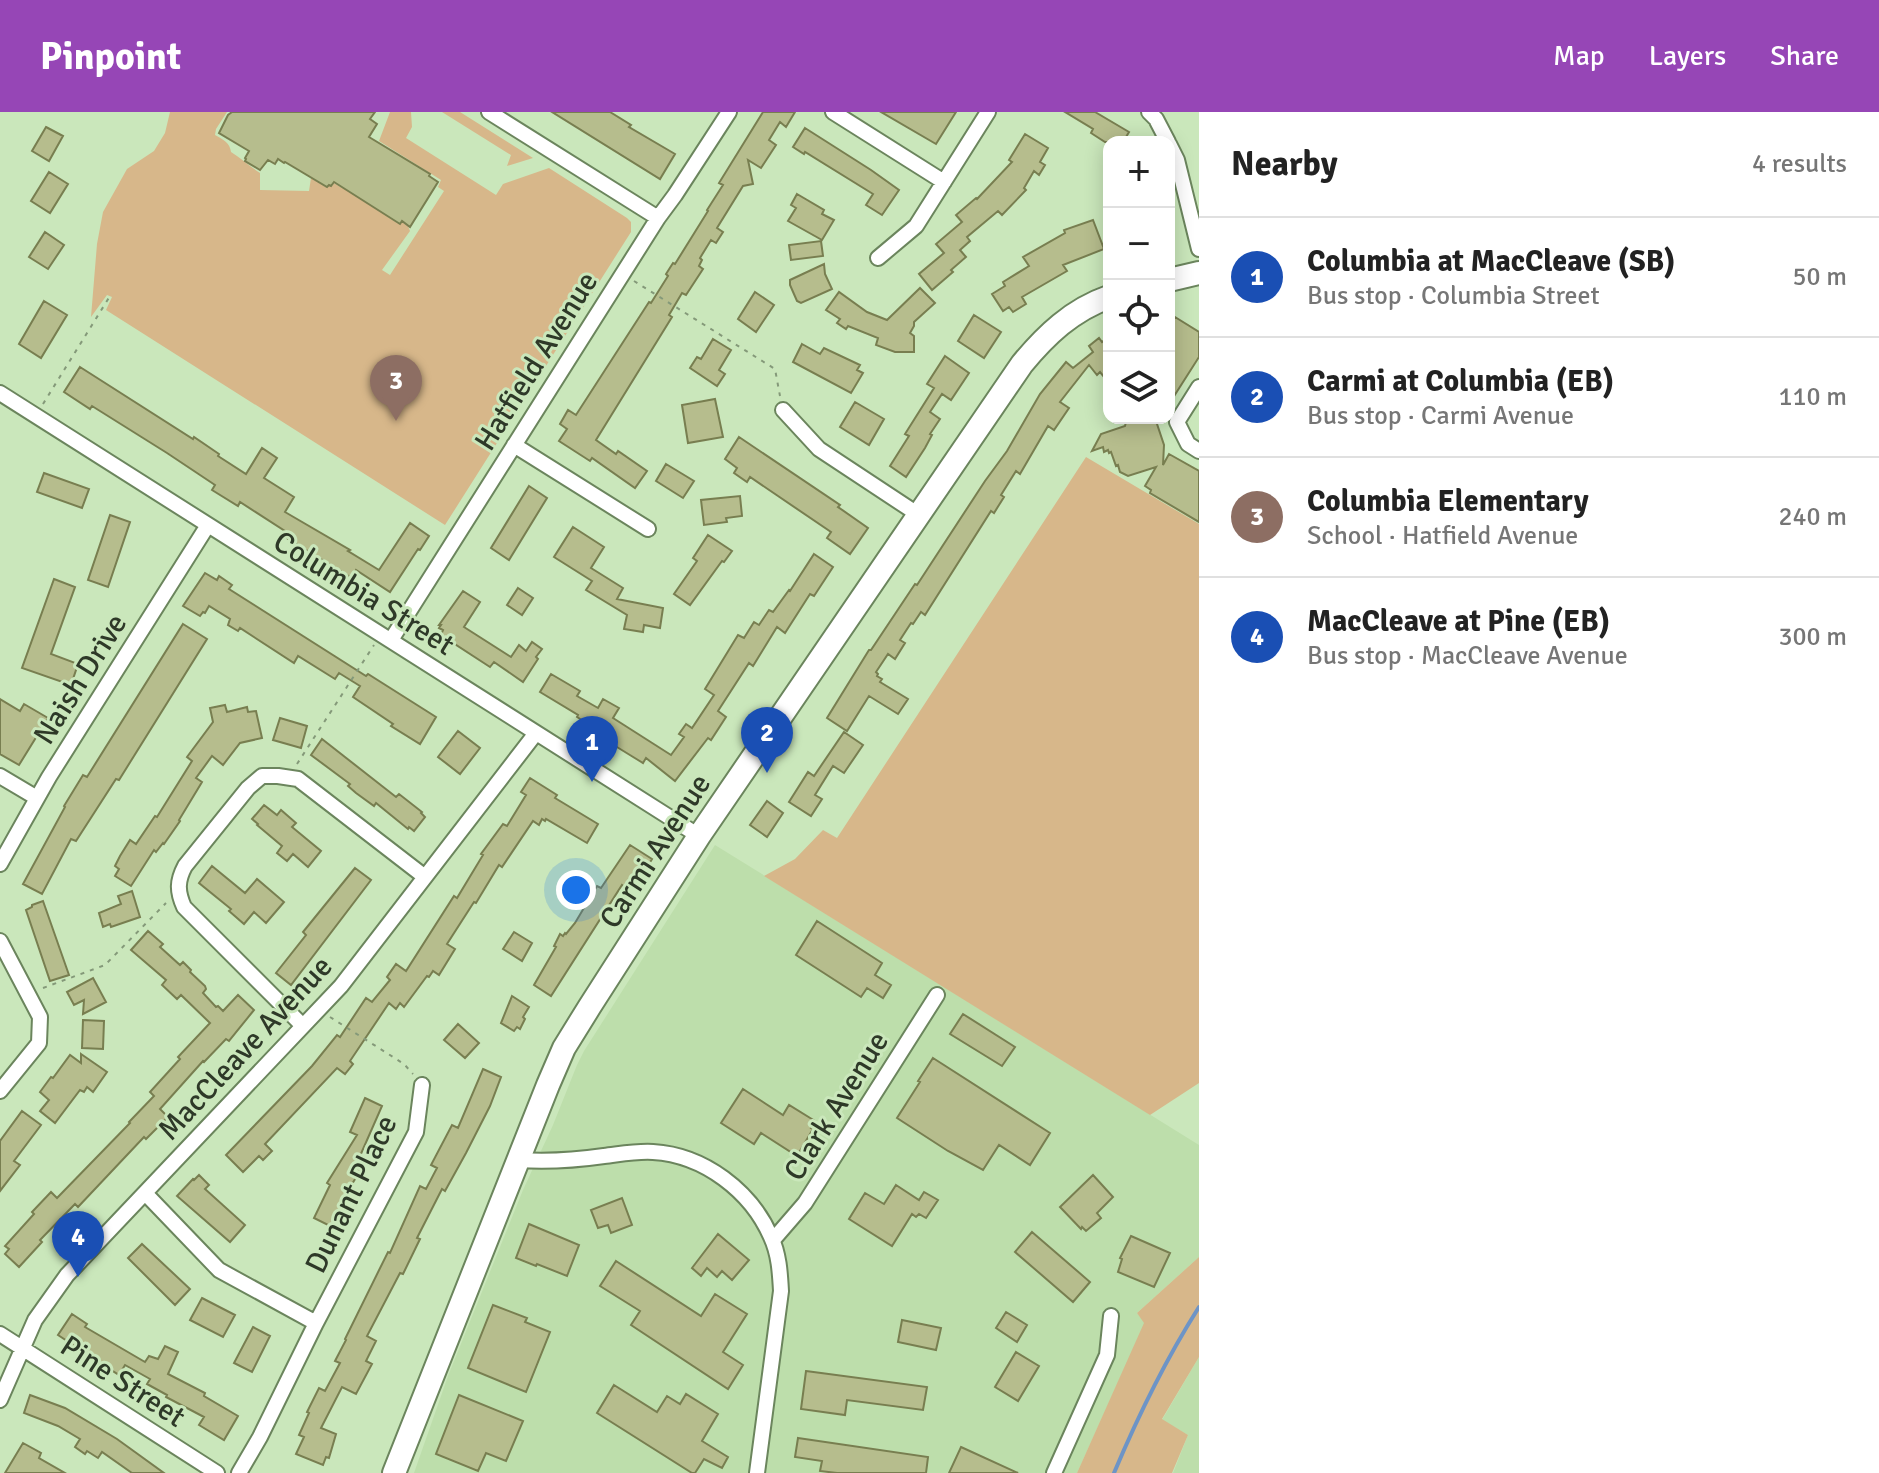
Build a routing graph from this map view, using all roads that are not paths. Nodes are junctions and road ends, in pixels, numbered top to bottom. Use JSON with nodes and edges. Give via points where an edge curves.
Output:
{"nodes":[{"id":1,"x":489,"y":112,"type":"edge"},
{"id":2,"x":729,"y":112,"type":"edge"},
{"id":3,"x":833,"y":112,"type":"edge"},
{"id":4,"x":988,"y":112,"type":"edge"},
{"id":5,"x":1149,"y":112,"type":"edge"},
{"id":6,"x":513,"y":118,"type":"edge"},
{"id":7,"x":1164,"y":136,"type":"edge"},
{"id":8,"x":1175,"y":156,"type":"edge"},
{"id":9,"x":944,"y":182,"type":"junction"},
{"id":10,"x":658,"y":218,"type":"junction"},
{"id":11,"x":1199,"y":249,"type":"edge"},
{"id":12,"x":878,"y":258,"type":"dead end"},
{"id":13,"x":1199,"y":273,"type":"edge"},
{"id":14,"x":1175,"y":279,"type":"edge"},
{"id":15,"x":1103,"y":300,"type":"edge"},
{"id":16,"x":1199,"y":387,"type":"edge"},
{"id":17,"x":0,"y":393,"type":"edge"},
{"id":18,"x":783,"y":410,"type":"road end"},
{"id":19,"x":514,"y":445,"type":"junction"},
{"id":20,"x":1199,"y":451,"type":"edge"},
{"id":21,"x":919,"y":515,"type":"junction"},
{"id":22,"x":208,"y":525,"type":"junction"},
{"id":23,"x":648,"y":529,"type":"dead end"},
{"id":24,"x":384,"y":636,"type":"junction"},
{"id":25,"x":536,"y":733,"type":"junction"},
{"id":26,"x":0,"y":776,"type":"edge"},
{"id":27,"x":37,"y":798,"type":"junction"},
{"id":28,"x":699,"y":836,"type":"junction"},
{"id":29,"x":0,"y":864,"type":"edge"},
{"id":30,"x":425,"y":877,"type":"junction"},
{"id":31,"x":0,"y":941,"type":"edge"},
{"id":32,"x":937,"y":995,"type":"dead end"},
{"id":33,"x":303,"y":1026,"type":"junction"},
{"id":34,"x":422,"y":1085,"type":"road end"},
{"id":35,"x":0,"y":1091,"type":"edge"},
{"id":36,"x":519,"y":1160,"type":"junction"},
{"id":37,"x":145,"y":1193,"type":"junction"},
{"id":38,"x":773,"y":1240,"type":"junction"},
{"id":39,"x":1111,"y":1316,"type":"dead end"},
{"id":40,"x":316,"y":1323,"type":"junction"},
{"id":41,"x":0,"y":1334,"type":"edge"},
{"id":42,"x":23,"y":1348,"type":"junction"},
{"id":43,"x":0,"y":1400,"type":"edge"},
{"id":44,"x":217,"y":1473,"type":"edge"},
{"id":45,"x":239,"y":1473,"type":"edge"},
{"id":46,"x":394,"y":1473,"type":"edge"},
{"id":47,"x":757,"y":1473,"type":"edge"},
{"id":48,"x":1054,"y":1473,"type":"edge"}],
"edges":[{"from":1,"to":6,"type":"street"},
{"from":2,"to":10,"type":"street","name":"Hatfield Avenue"},
{"from":3,"to":9,"type":"street"},
{"from":4,"to":9,"type":"street"},
{"from":5,"to":7,"type":"street"},
{"from":6,"to":10,"type":"street"},
{"from":8,"to":11,"type":"street"},
{"from":9,"to":12,"type":"street","via":[[916,226]]},
{"from":10,"to":19,"type":"street","name":"Hatfield Avenue"},
{"from":13,"to":14,"type":"street"},
{"from":15,"to":21,"type":"street","name":"Carmi Avenue","via":[[1042,340]]},
{"from":16,"to":20,"type":"street","via":[[1177,422],[1188,444]]},
{"from":17,"to":22,"type":"street","name":"Columbia Street"},
{"from":18,"to":21,"type":"street","via":[[819,449]]},
{"from":19,"to":23,"type":"street"},
{"from":19,"to":24,"type":"street","name":"Hatfield Avenue"},
{"from":21,"to":28,"type":"street","name":"Carmi Avenue"},
{"from":22,"to":24,"type":"street","name":"Columbia Street"},
{"from":22,"to":27,"type":"street","name":"Naish Drive"},
{"from":24,"to":25,"type":"street","name":"Columbia Street"},
{"from":25,"to":28,"type":"street","name":"Columbia Street"},
{"from":25,"to":30,"type":"street","name":"MacCleave Avenue"},
{"from":26,"to":27,"type":"street"},
{"from":27,"to":29,"type":"street","name":"Naish Drive"},
{"from":28,"to":36,"type":"street","name":"Carmi Avenue","via":[[564,1048]]},
{"from":30,"to":33,"type":"street","name":"MacCleave Avenue","via":[[341,986]]},
{"from":30,"to":33,"type":"street","via":[[298,779],[262,776],[248,788],[185,866],[178,891],[184,907]]},
{"from":31,"to":35,"type":"street","via":[[40,1017],[39,1043]]},
{"from":32,"to":38,"type":"street","name":"Clark Avenue","via":[[805,1203]]},
{"from":33,"to":37,"type":"street","name":"MacCleave Avenue"},
{"from":34,"to":40,"type":"street","name":"Dunant Place","via":[[416,1132]]},
{"from":36,"to":38,"type":"street","via":[[551,1162],[631,1152],[680,1156],[727,1181],[760,1214]]},
{"from":36,"to":46,"type":"street","name":"Carmi Avenue"},
{"from":37,"to":40,"type":"street","via":[[219,1270]]},
{"from":37,"to":42,"type":"street","name":"MacCleave Avenue","via":[[67,1275],[35,1320]]},
{"from":38,"to":47,"type":"street","via":[[781,1291]]},
{"from":39,"to":48,"type":"street","via":[[1107,1355]]},
{"from":40,"to":45,"type":"street","name":"Dunant Place"},
{"from":41,"to":42,"type":"street","name":"Pine Street"},
{"from":42,"to":43,"type":"street","name":"MacCleave Avenue"},
{"from":42,"to":44,"type":"street","name":"Pine Street"}]}
